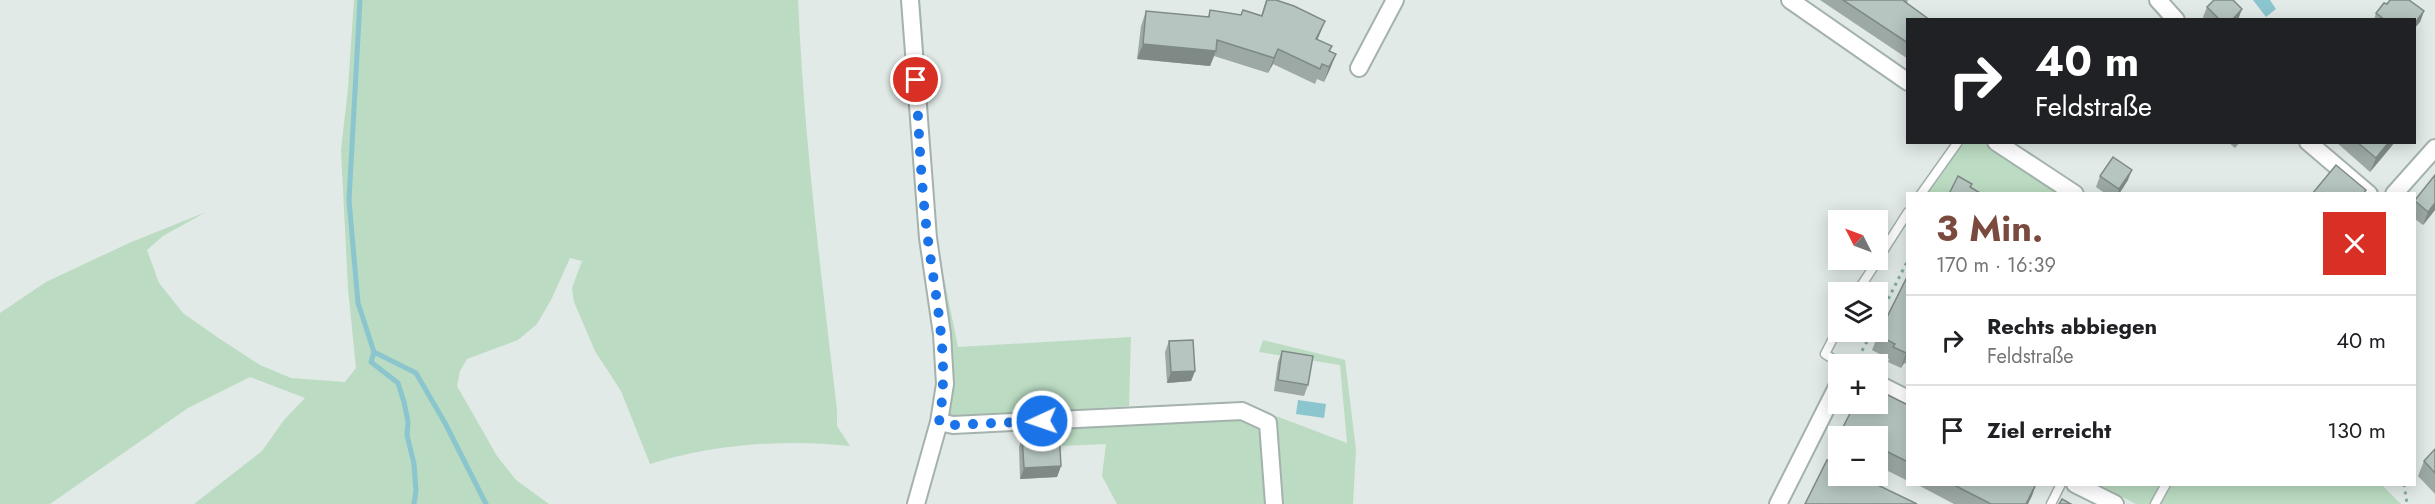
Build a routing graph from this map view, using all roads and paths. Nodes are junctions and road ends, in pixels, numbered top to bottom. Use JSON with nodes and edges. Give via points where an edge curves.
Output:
{"nodes":[{"id":1,"x":910,"y":0,"type":"edge"},
{"id":2,"x":1395,"y":0,"type":"edge"},
{"id":3,"x":1790,"y":0,"type":"edge"},
{"id":4,"x":2158,"y":0,"type":"edge"},
{"id":5,"x":2174,"y":18,"type":"edge"},
{"id":6,"x":1359,"y":68,"type":"dead end"},
{"id":7,"x":1906,"y":81,"type":"edge"},
{"id":8,"x":1957,"y":144,"type":"edge"},
{"id":9,"x":1999,"y":144,"type":"edge"},
{"id":10,"x":2310,"y":144,"type":"edge"},
{"id":11,"x":2435,"y":148,"type":"edge"},
{"id":12,"x":1922,"y":192,"type":"edge"},
{"id":13,"x":2072,"y":192,"type":"edge"},
{"id":14,"x":2367,"y":192,"type":"edge"},
{"id":15,"x":2396,"y":192,"type":"edge"},
{"id":16,"x":1906,"y":215,"type":"edge"},
{"id":17,"x":1888,"y":243,"type":"edge"},
{"id":18,"x":1906,"y":264,"type":"edge"},
{"id":19,"x":1888,"y":299,"type":"edge"},
{"id":20,"x":1831,"y":342,"type":"edge"},
{"id":21,"x":1828,"y":356,"type":"edge"},
{"id":22,"x":1888,"y":389,"type":"edge"},
{"id":23,"x":1906,"y":398,"type":"edge"},
{"id":24,"x":1828,"y":405,"type":"edge"},
{"id":25,"x":939,"y":422,"type":"junction"},
{"id":26,"x":2060,"y":486,"type":"edge"},
{"id":27,"x":2079,"y":486,"type":"edge"},
{"id":28,"x":2165,"y":486,"type":"edge"},
{"id":29,"x":2404,"y":486,"type":"edge"},
{"id":30,"x":916,"y":504,"type":"edge"},
{"id":31,"x":1274,"y":504,"type":"edge"},
{"id":32,"x":1778,"y":504,"type":"edge"},
{"id":33,"x":2051,"y":504,"type":"edge"},
{"id":34,"x":2115,"y":504,"type":"edge"},
{"id":35,"x":2155,"y":504,"type":"edge"},
{"id":36,"x":2406,"y":504,"type":"edge"}],
"edges":[{"from":1,"to":25,"type":"street","via":[[928,238],[944,359]]},
{"from":2,"to":6,"type":"street"},
{"from":3,"to":7,"type":"street"},
{"from":4,"to":5,"type":"street"},
{"from":8,"to":12,"type":"lane"},
{"from":9,"to":13,"type":"street"},
{"from":10,"to":14,"type":"street"},
{"from":11,"to":15,"type":"street"},
{"from":16,"to":17,"type":"lane"},
{"from":18,"to":19,"type":"path"},
{"from":20,"to":21,"type":"lane","via":[[1825,354]]},
{"from":22,"to":23,"type":"street"},
{"from":24,"to":32,"type":"street"},
{"from":25,"to":30,"type":"street"},
{"from":25,"to":31,"type":"street","via":[[953,425],[1242,411],[1268,423]]},
{"from":26,"to":33,"type":"lane"},
{"from":27,"to":34,"type":"street"},
{"from":28,"to":35,"type":"lane"},
{"from":29,"to":36,"type":"path"}]}
